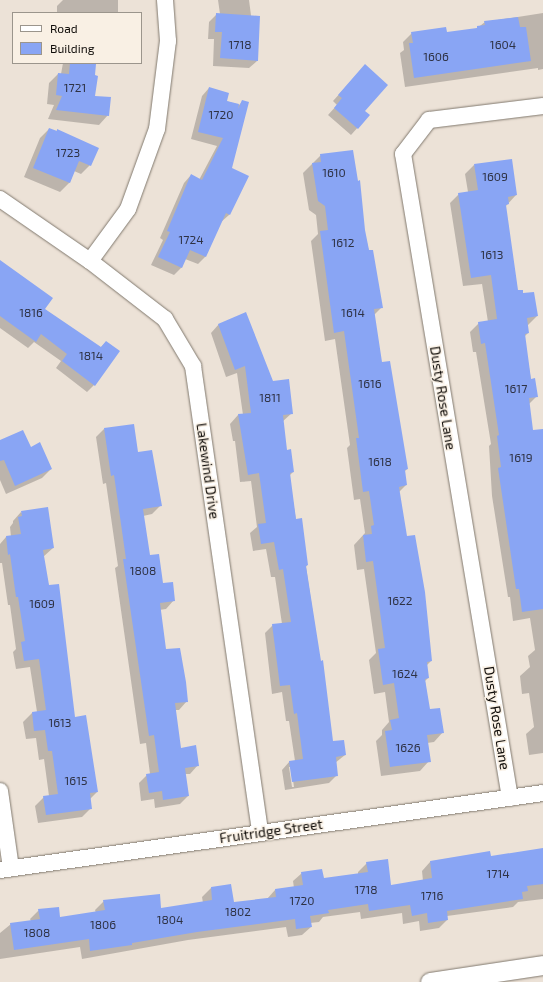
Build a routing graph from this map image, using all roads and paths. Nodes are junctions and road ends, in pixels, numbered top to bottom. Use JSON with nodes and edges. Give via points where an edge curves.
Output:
{"nodes":[{"id":1,"x":165,"y":0,"type":"edge"},
{"id":2,"x":543,"y":106,"type":"edge"},
{"id":3,"x":0,"y":199,"type":"edge"},
{"id":4,"x":90,"y":262,"type":"junction"},
{"id":5,"x":0,"y":791,"type":"edge"},
{"id":6,"x":543,"y":793,"type":"edge"},
{"id":7,"x":510,"y":798,"type":"junction"},
{"id":8,"x":260,"y":832,"type":"junction"},
{"id":9,"x":6,"y":869,"type":"edge"},
{"id":10,"x":543,"y":965,"type":"edge"},
{"id":11,"x":431,"y":982,"type":"edge"}],
"edges":[{"from":1,"to":4,"type":"street","via":[[168,41],[157,129],[128,210]]},
{"from":2,"to":7,"type":"street","name":"Dusty Rose Lane","via":[[428,120],[403,154]]},
{"from":3,"to":4,"type":"street","name":"Lakewind Drive"},
{"from":4,"to":8,"type":"street","name":"Lakewind Drive","via":[[165,319],[193,366]]},
{"from":5,"to":9,"type":"street"},
{"from":6,"to":7,"type":"street","name":"Fruitridge Street"},
{"from":7,"to":8,"type":"street","name":"Fruitridge Street"},
{"from":8,"to":9,"type":"street","name":"Fruitridge Street"},
{"from":10,"to":11,"type":"street"}]}
